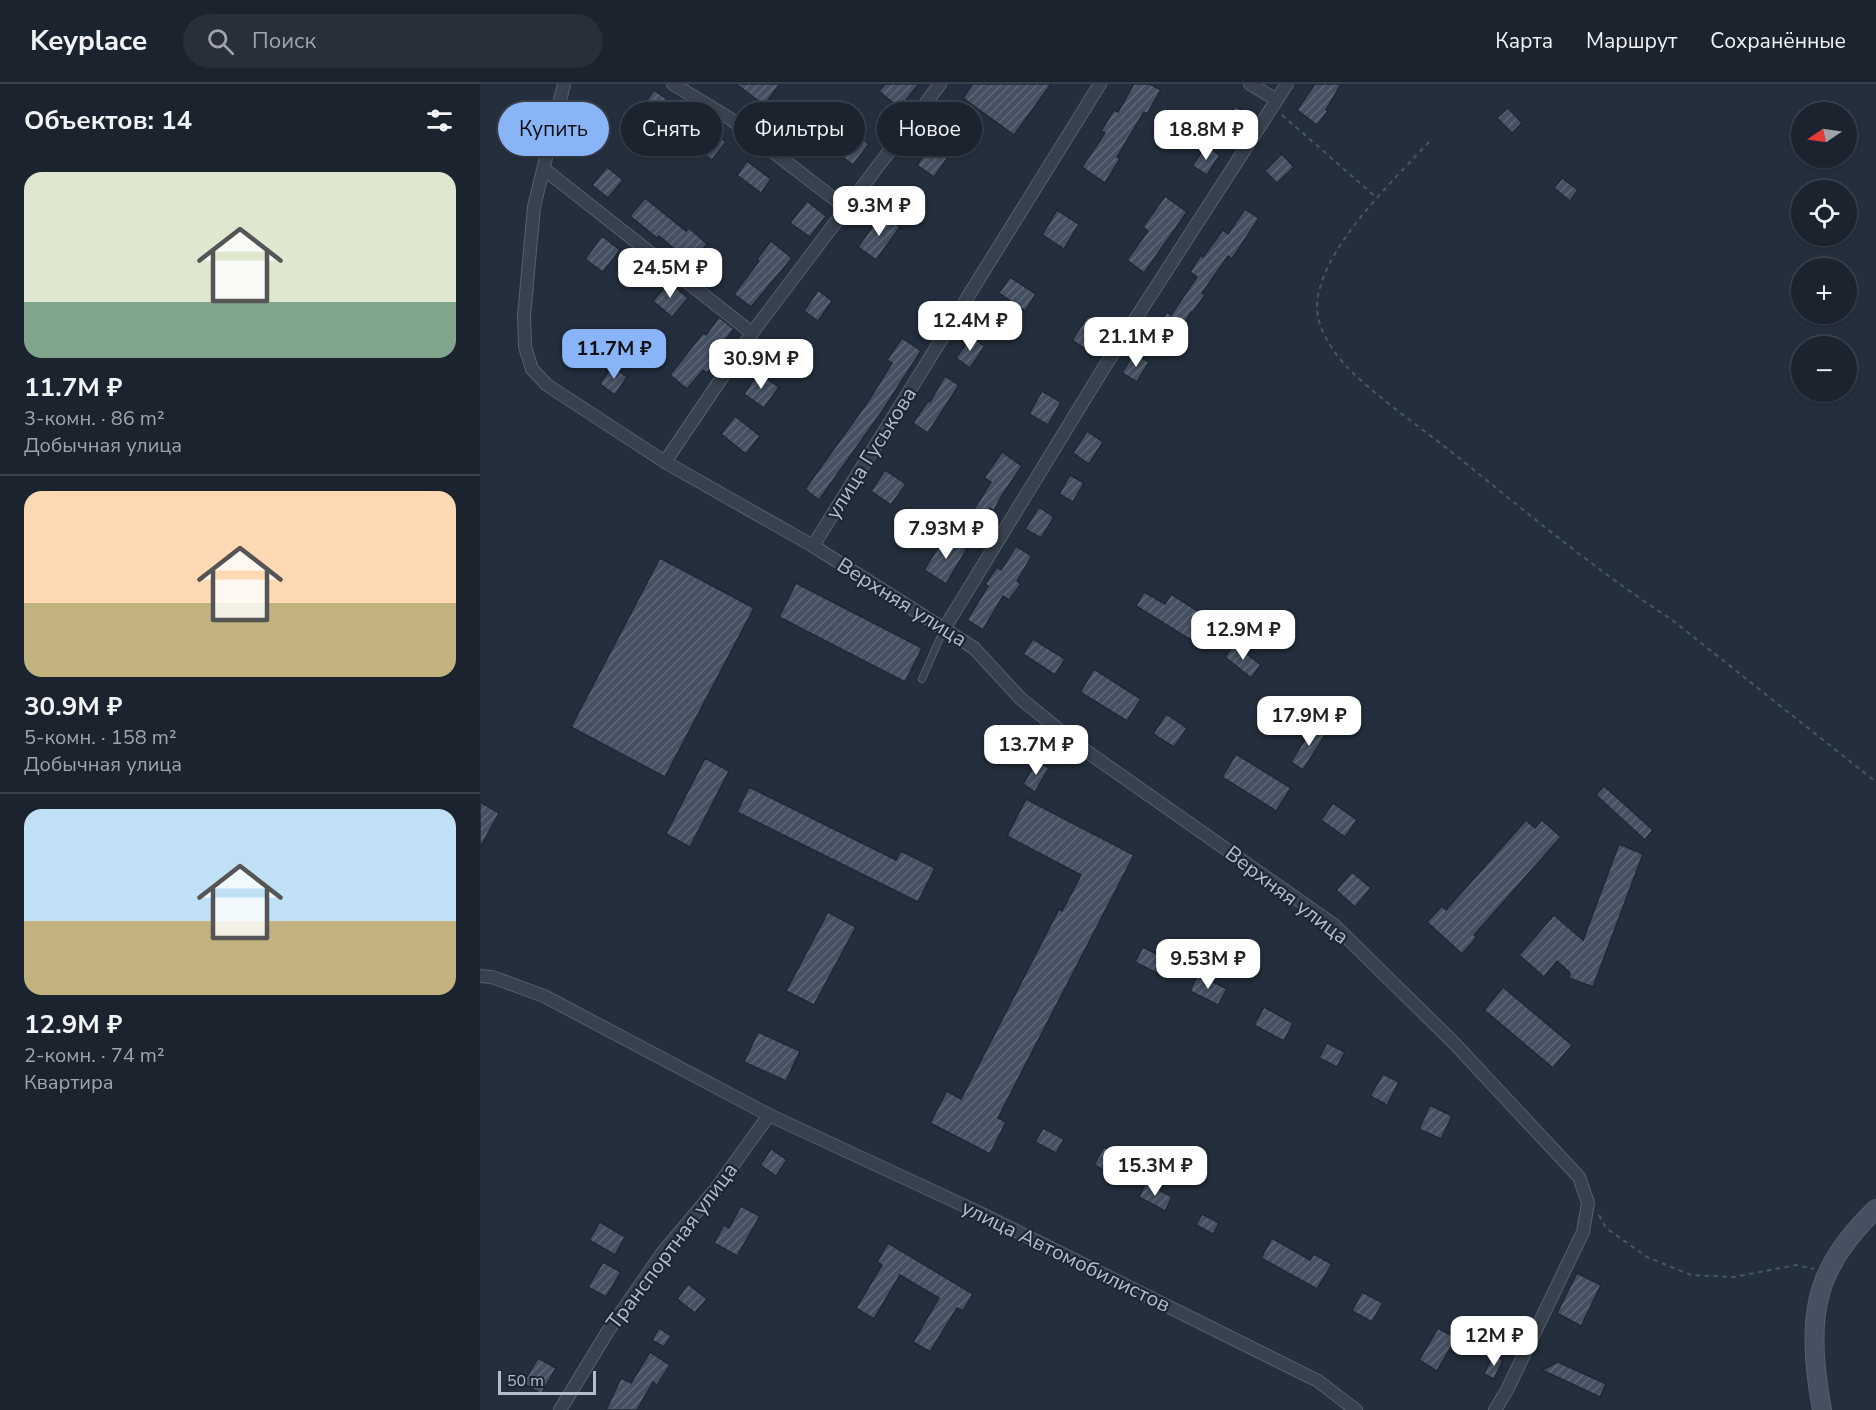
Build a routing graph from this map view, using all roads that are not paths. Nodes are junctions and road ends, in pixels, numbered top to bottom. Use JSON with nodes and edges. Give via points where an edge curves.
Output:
{"nodes":[{"id":1,"x":564,"y":84,"type":"edge"},
{"id":2,"x":673,"y":84,"type":"edge"},
{"id":3,"x":940,"y":84,"type":"edge"},
{"id":4,"x":1100,"y":84,"type":"edge"},
{"id":5,"x":1250,"y":84,"type":"edge"},
{"id":6,"x":1287,"y":84,"type":"edge"},
{"id":7,"x":1275,"y":104,"type":"junction"},
{"id":8,"x":544,"y":169,"type":"junction"},
{"id":9,"x":846,"y":208,"type":"junction"},
{"id":10,"x":752,"y":333,"type":"junction"},
{"id":11,"x":664,"y":462,"type":"junction"},
{"id":12,"x":813,"y":546,"type":"junction"},
{"id":13,"x":944,"y":629,"type":"junction"},
{"id":14,"x":922,"y":679,"type":"dead end"},
{"id":15,"x":480,"y":976,"type":"edge"},
{"id":16,"x":769,"y":1115,"type":"junction"},
{"id":17,"x":1876,"y":1209,"type":"edge"},
{"id":18,"x":560,"y":1410,"type":"edge"},
{"id":19,"x":1356,"y":1410,"type":"edge"},
{"id":20,"x":1495,"y":1410,"type":"edge"},
{"id":21,"x":1822,"y":1410,"type":"edge"}],
"edges":[{"from":1,"to":8,"type":"street","name":"Верхняя улица"},
{"from":2,"to":9,"type":"street","via":[[729,118]]},
{"from":3,"to":9,"type":"street"},
{"from":4,"to":12,"type":"street","name":"улица Гуськова"},
{"from":5,"to":7,"type":"street"},
{"from":6,"to":7,"type":"street"},
{"from":7,"to":13,"type":"street","via":[[1105,366]]},
{"from":8,"to":10,"type":"street"},
{"from":8,"to":11,"type":"street","name":"Верхняя улица","via":[[534,207],[524,316],[525,347],[532,369],[547,385]]},
{"from":9,"to":10,"type":"street"},
{"from":10,"to":11,"type":"street"},
{"from":11,"to":12,"type":"street","name":"Верхняя улица"},
{"from":12,"to":13,"type":"street","name":"Верхняя улица"},
{"from":13,"to":14,"type":"lane"},
{"from":13,"to":20,"type":"street","name":"Верхняя улица","via":[[974,648],[1021,699],[1079,746],[1334,925],[1455,1044],[1579,1177],[1588,1203],[1583,1232]]},
{"from":15,"to":16,"type":"street","name":"улица Автомобилистов","via":[[544,996]]},
{"from":16,"to":18,"type":"street","name":"Транспортная улица","via":[[715,1190],[663,1252]]},
{"from":16,"to":19,"type":"street","name":"улица Автомобилистов","via":[[980,1213],[1318,1381]]},
{"from":17,"to":21,"type":"street","via":[[1837,1256],[1820,1295],[1815,1330],[1816,1377]]}]}
